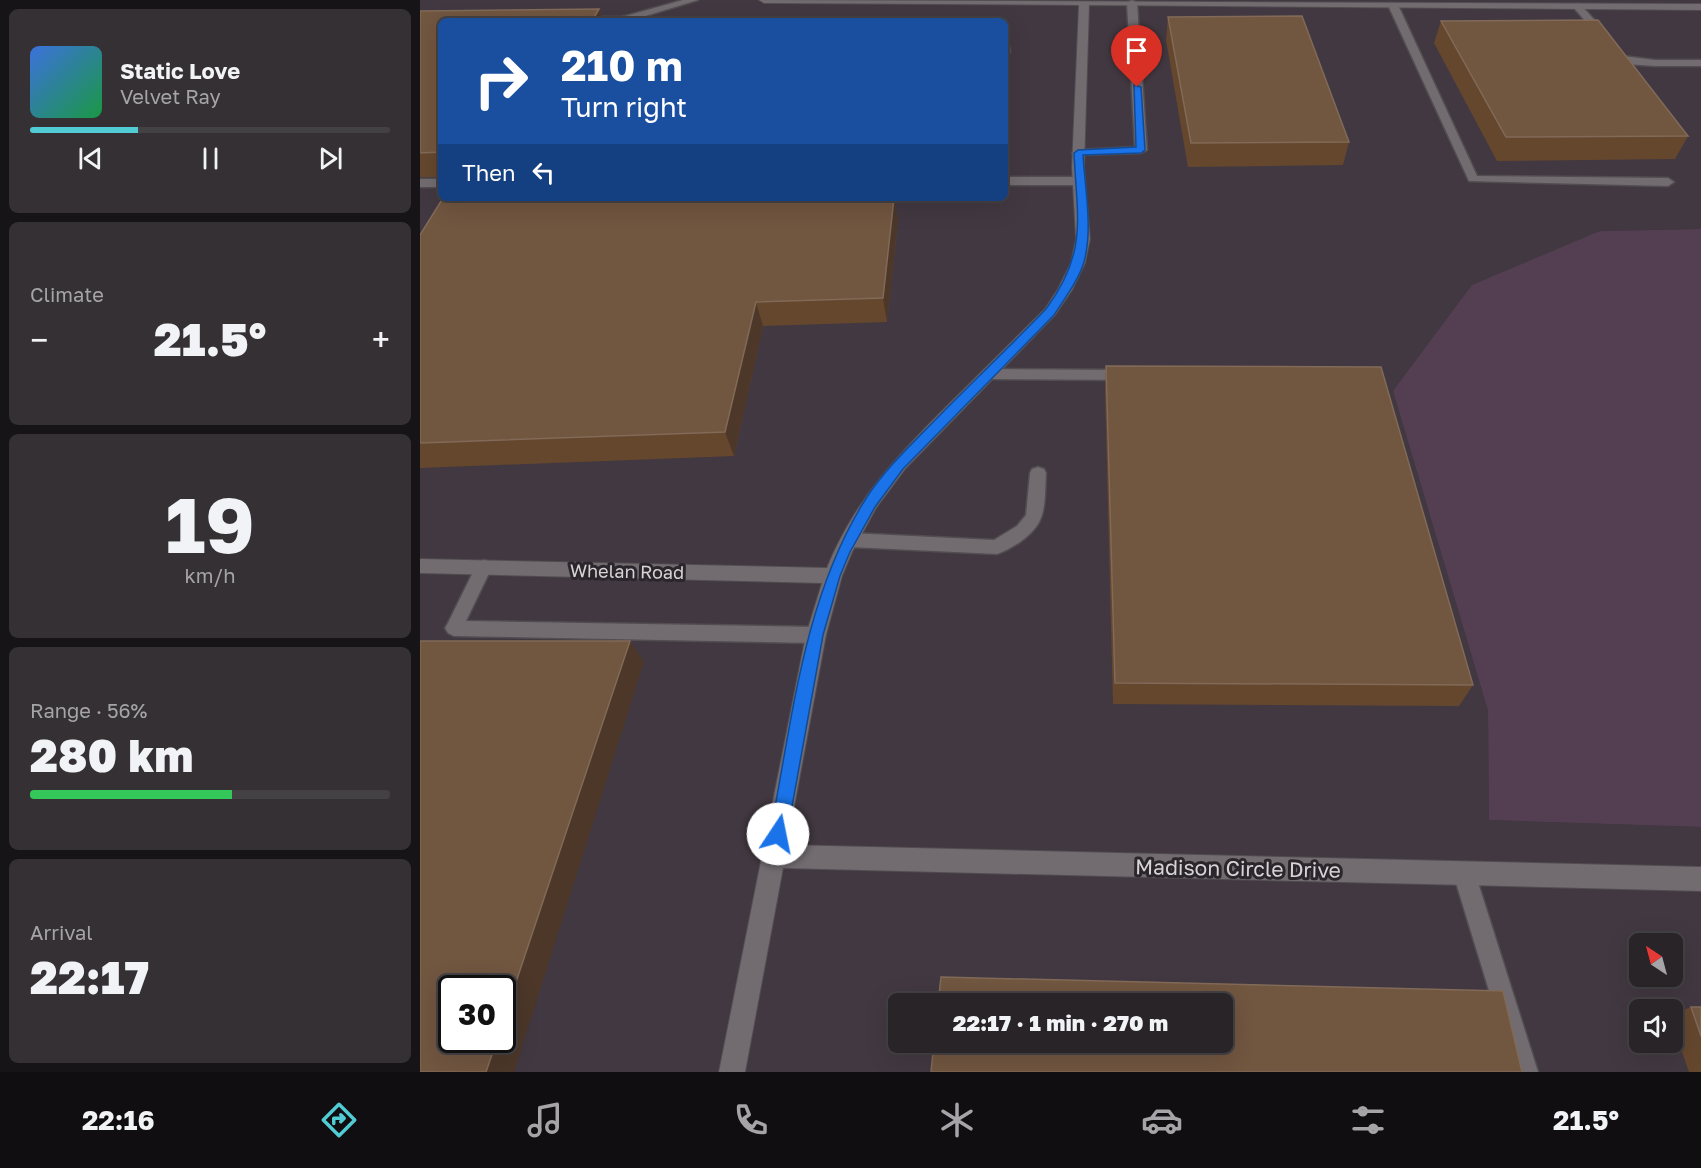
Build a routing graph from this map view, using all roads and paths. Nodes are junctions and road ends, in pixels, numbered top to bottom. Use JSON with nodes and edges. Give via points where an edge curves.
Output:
{"nodes":[{"id":1,"x":693,"y":0,"type":"edge"},
{"id":2,"x":764,"y":0,"type":"edge"},
{"id":3,"x":1082,"y":1,"type":"edge"},
{"id":4,"x":1378,"y":2,"type":"edge"},
{"id":5,"x":1132,"y":3,"type":"junction"},
{"id":6,"x":1408,"y":3,"type":"edge"},
{"id":7,"x":1668,"y":4,"type":"edge"},
{"id":8,"x":1393,"y":5,"type":"junction"},
{"id":9,"x":1577,"y":6,"type":"junction"},
{"id":10,"x":1701,"y":7,"type":"edge"},
{"id":11,"x":629,"y":18,"type":"edge"},
{"id":12,"x":1701,"y":63,"type":"edge"},
{"id":13,"x":1078,"y":153,"type":"junction"},
{"id":14,"x":1008,"y":181,"type":"edge"},
{"id":15,"x":1079,"y":181,"type":"junction"},
{"id":16,"x":1668,"y":182,"type":"dead end"},
{"id":17,"x":420,"y":183,"type":"edge"},
{"id":18,"x":438,"y":183,"type":"edge"},
{"id":19,"x":988,"y":374,"type":"junction"},
{"id":20,"x":1143,"y":375,"type":"edge"},
{"id":21,"x":1038,"y":473,"type":"dead end"},
{"id":22,"x":850,"y":540,"type":"junction"},
{"id":23,"x":420,"y":566,"type":"edge"},
{"id":24,"x":484,"y":567,"type":"junction"},
{"id":25,"x":833,"y":576,"type":"junction"},
{"id":26,"x":816,"y":635,"type":"junction"},
{"id":27,"x":774,"y":856,"type":"junction"},
{"id":28,"x":1464,"y":873,"type":"junction"},
{"id":29,"x":1701,"y":879,"type":"edge"},
{"id":30,"x":732,"y":1072,"type":"edge"},
{"id":31,"x":1526,"y":1072,"type":"edge"}],
"edges":[{"from":1,"to":11,"type":"lane"},
{"from":2,"to":3,"type":"street"},
{"from":3,"to":5,"type":"street"},
{"from":3,"to":13,"type":"street"},
{"from":4,"to":5,"type":"street"},
{"from":4,"to":8,"type":"street"},
{"from":5,"to":13,"type":"lane","via":[[1141,150]]},
{"from":6,"to":8,"type":"street"},
{"from":6,"to":9,"type":"street"},
{"from":7,"to":9,"type":"street"},
{"from":7,"to":10,"type":"street"},
{"from":8,"to":16,"type":"lane","via":[[1473,179]]},
{"from":9,"to":12,"type":"lane","via":[[1619,58]]},
{"from":13,"to":15,"type":"street"},
{"from":14,"to":15,"type":"lane"},
{"from":15,"to":19,"type":"street","via":[[1083,239],[1078,263],[1050,312]]},
{"from":17,"to":18,"type":"lane"},
{"from":19,"to":20,"type":"lane"},
{"from":19,"to":22,"type":"street","via":[[899,465],[870,503]]},
{"from":21,"to":22,"type":"lane","via":[[1034,516],[1023,531],[997,547]]},
{"from":22,"to":25,"type":"street"},
{"from":23,"to":24,"type":"street","name":"Whelan Road"},
{"from":24,"to":25,"type":"street","name":"Whelan Road"},
{"from":24,"to":26,"type":"lane","via":[[454,628]]},
{"from":25,"to":26,"type":"street"},
{"from":26,"to":27,"type":"street"},
{"from":27,"to":28,"type":"street","name":"Madison Circle Drive"},
{"from":27,"to":30,"type":"street"},
{"from":28,"to":29,"type":"street","name":"Madison Circle Drive"},
{"from":28,"to":31,"type":"lane"}]}
